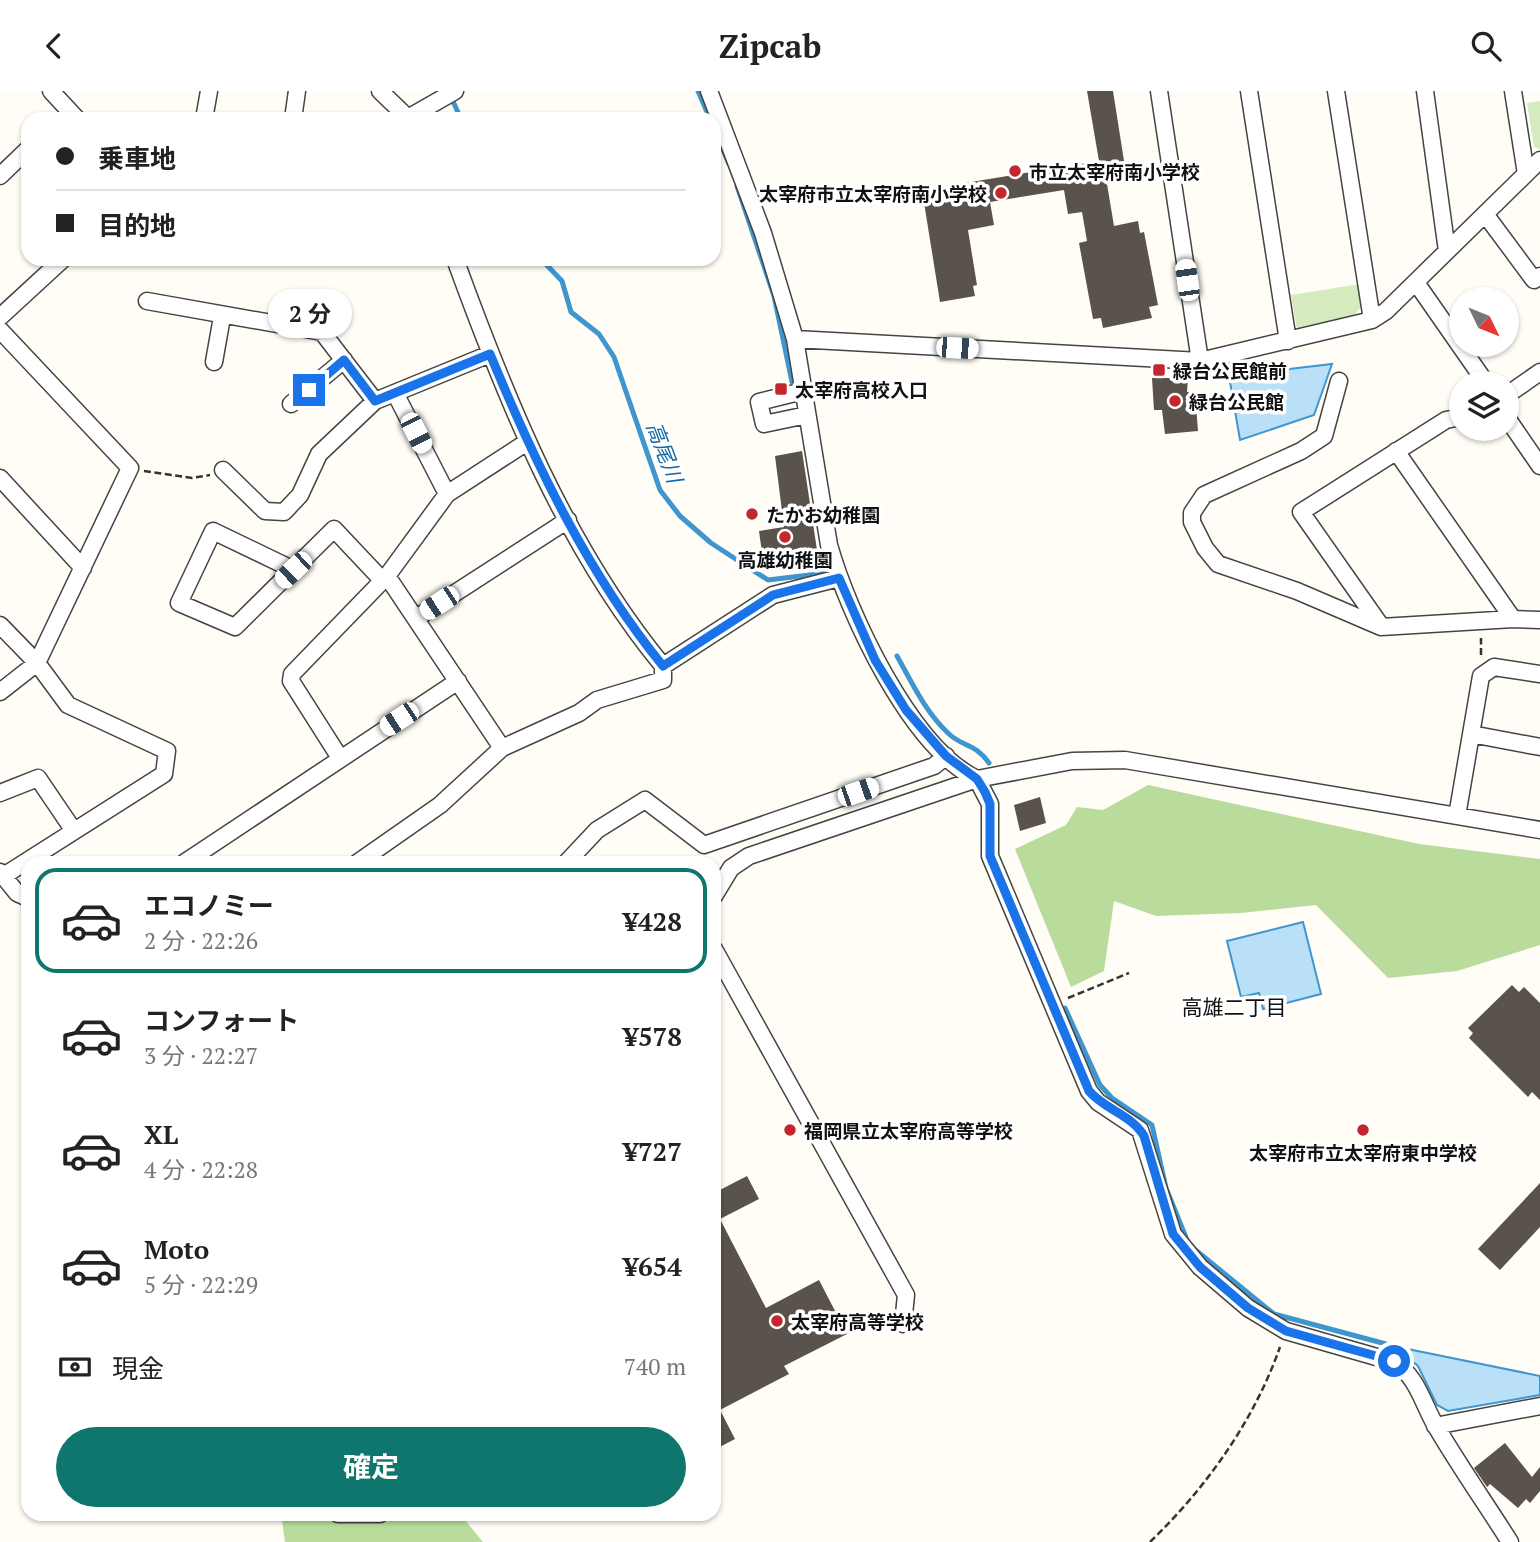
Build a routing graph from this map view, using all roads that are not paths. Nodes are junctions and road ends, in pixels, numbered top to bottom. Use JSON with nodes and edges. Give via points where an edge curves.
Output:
{"nodes":[{"id":1,"x":51,"y":91,"type":"edge"},
{"id":2,"x":209,"y":91,"type":"edge"},
{"id":3,"x":297,"y":91,"type":"edge"},
{"id":4,"x":380,"y":91,"type":"edge"},
{"id":5,"x":709,"y":91,"type":"edge"},
{"id":6,"x":1159,"y":91,"type":"edge"},
{"id":7,"x":1249,"y":91,"type":"edge"},
{"id":8,"x":1336,"y":91,"type":"edge"},
{"id":9,"x":1424,"y":91,"type":"edge"},
{"id":10,"x":1513,"y":91,"type":"edge"},
{"id":11,"x":451,"y":93,"type":"edge"},
{"id":12,"x":65,"y":112,"type":"edge"},
{"id":13,"x":205,"y":112,"type":"edge"},
{"id":14,"x":294,"y":112,"type":"edge"},
{"id":15,"x":402,"y":112,"type":"edge"},
{"id":16,"x":418,"y":112,"type":"edge"},
{"id":17,"x":717,"y":112,"type":"edge"},
{"id":18,"x":721,"y":122,"type":"edge"},
{"id":19,"x":21,"y":156,"type":"edge"},
{"id":20,"x":1540,"y":160,"type":"edge"},
{"id":21,"x":1526,"y":174,"type":"junction"},
{"id":22,"x":0,"y":176,"type":"edge"},
{"id":23,"x":1485,"y":214,"type":"junction"},
{"id":24,"x":1447,"y":251,"type":"junction"},
{"id":25,"x":55,"y":266,"type":"edge"},
{"id":26,"x":458,"y":266,"type":"edge"},
{"id":27,"x":1540,"y":276,"type":"edge"},
{"id":28,"x":1417,"y":284,"type":"junction"},
{"id":29,"x":147,"y":301,"type":"dead end"},
{"id":30,"x":0,"y":317,"type":"edge"},
{"id":31,"x":222,"y":317,"type":"junction"},
{"id":32,"x":1372,"y":320,"type":"junction"},
{"id":33,"x":0,"y":330,"type":"edge"},
{"id":34,"x":795,"y":339,"type":"junction"},
{"id":35,"x":1288,"y":341,"type":"junction"},
{"id":36,"x":490,"y":354,"type":"junction"},
{"id":37,"x":344,"y":360,"type":"junction"},
{"id":38,"x":1199,"y":361,"type":"junction"},
{"id":39,"x":214,"y":362,"type":"dead end"},
{"id":40,"x":1478,"y":371,"type":"edge"},
{"id":41,"x":1540,"y":372,"type":"edge"},
{"id":42,"x":1339,"y":381,"type":"dead end"},
{"id":43,"x":1519,"y":387,"type":"edge"},
{"id":44,"x":803,"y":391,"type":"junction"},
{"id":45,"x":395,"y":393,"type":"junction"},
{"id":46,"x":375,"y":401,"type":"junction"},
{"id":47,"x":291,"y":404,"type":"dead end"},
{"id":48,"x":807,"y":415,"type":"junction"},
{"id":49,"x":1449,"y":419,"type":"edge"},
{"id":50,"x":1519,"y":435,"type":"edge"},
{"id":51,"x":527,"y":442,"type":"junction"},
{"id":52,"x":1396,"y":451,"type":"junction"},
{"id":53,"x":1540,"y":466,"type":"edge"},
{"id":54,"x":223,"y":470,"type":"road end"},
{"id":55,"x":0,"y":478,"type":"edge"},
{"id":56,"x":447,"y":494,"type":"junction"},
{"id":57,"x":568,"y":520,"type":"junction"},
{"id":58,"x":83,"y":568,"type":"junction"},
{"id":59,"x":293,"y":570,"type":"junction"},
{"id":60,"x":385,"y":578,"type":"junction"},
{"id":61,"x":839,"y":578,"type":"junction"},
{"id":62,"x":418,"y":617,"type":"junction"},
{"id":63,"x":1513,"y":619,"type":"junction"},
{"id":64,"x":1540,"y":620,"type":"edge"},
{"id":65,"x":0,"y":625,"type":"edge"},
{"id":66,"x":1381,"y":627,"type":"junction"},
{"id":67,"x":37,"y":663,"type":"junction"},
{"id":68,"x":663,"y":666,"type":"junction"},
{"id":69,"x":1540,"y":674,"type":"edge"},
{"id":70,"x":458,"y":681,"type":"junction"},
{"id":71,"x":0,"y":692,"type":"edge"},
{"id":72,"x":1471,"y":734,"type":"junction"},
{"id":73,"x":1540,"y":747,"type":"edge"},
{"id":74,"x":502,"y":748,"type":"junction"},
{"id":75,"x":946,"y":756,"type":"junction"},
{"id":76,"x":340,"y":758,"type":"junction"},
{"id":77,"x":977,"y":779,"type":"junction"},
{"id":78,"x":0,"y":793,"type":"edge"},
{"id":79,"x":1457,"y":816,"type":"junction"},
{"id":80,"x":1540,"y":830,"type":"edge"},
{"id":81,"x":74,"y":831,"type":"junction"},
{"id":82,"x":31,"y":856,"type":"edge"},
{"id":83,"x":194,"y":856,"type":"edge"},
{"id":84,"x":366,"y":856,"type":"edge"},
{"id":85,"x":573,"y":856,"type":"edge"},
{"id":86,"x":21,"y":862,"type":"edge"},
{"id":87,"x":2,"y":873,"type":"edge"},
{"id":88,"x":721,"y":884,"type":"edge"},
{"id":89,"x":21,"y":895,"type":"edge"},
{"id":90,"x":721,"y":962,"type":"edge"},
{"id":91,"x":903,"y":1324,"type":"dead end"},
{"id":92,"x":1540,"y":1406,"type":"edge"},
{"id":93,"x":1436,"y":1426,"type":"junction"},
{"id":94,"x":1510,"y":1542,"type":"edge"}],
"edges":[{"from":1,"to":12,"type":"street"},
{"from":2,"to":13,"type":"street"},
{"from":3,"to":14,"type":"street"},
{"from":4,"to":15,"type":"street"},
{"from":5,"to":17,"type":"street"},
{"from":6,"to":38,"type":"street"},
{"from":7,"to":35,"type":"street"},
{"from":8,"to":32,"type":"street"},
{"from":9,"to":24,"type":"street"},
{"from":10,"to":21,"type":"street"},
{"from":11,"to":16,"type":"street"},
{"from":18,"to":34,"type":"street","via":[[764,233]]},
{"from":19,"to":22,"type":"street"},
{"from":20,"to":21,"type":"street"},
{"from":21,"to":23,"type":"street"},
{"from":23,"to":24,"type":"street"},
{"from":23,"to":27,"type":"street","via":[[1534,280]]},
{"from":24,"to":28,"type":"street"},
{"from":25,"to":30,"type":"street"},
{"from":26,"to":36,"type":"street"},
{"from":28,"to":32,"type":"street"},
{"from":28,"to":40,"type":"street"},
{"from":29,"to":31,"type":"street"},
{"from":31,"to":37,"type":"street","via":[[322,332]]},
{"from":31,"to":39,"type":"street"},
{"from":32,"to":35,"type":"street"},
{"from":33,"to":58,"type":"street","via":[[130,468]]},
{"from":34,"to":38,"type":"street"},
{"from":34,"to":44,"type":"street"},
{"from":35,"to":38,"type":"street"},
{"from":36,"to":45,"type":"street"},
{"from":36,"to":51,"type":"street"},
{"from":37,"to":46,"type":"street"},
{"from":37,"to":47,"type":"street"},
{"from":41,"to":43,"type":"street"},
{"from":42,"to":66,"type":"street","via":[[1324,436],[1204,495],[1192,513],[1192,522],[1219,564]]},
{"from":44,"to":48,"type":"street"},
{"from":44,"to":48,"type":"street","via":[[759,402],[764,424]]},
{"from":45,"to":46,"type":"street"},
{"from":45,"to":56,"type":"street"},
{"from":46,"to":54,"type":"street","via":[[319,454],[300,495],[284,512],[265,510]]},
{"from":48,"to":61,"type":"street"},
{"from":49,"to":52,"type":"street"},
{"from":50,"to":53,"type":"street"},
{"from":51,"to":56,"type":"street"},
{"from":51,"to":57,"type":"street"},
{"from":52,"to":63,"type":"street"},
{"from":52,"to":66,"type":"street","via":[[1301,512]]},
{"from":55,"to":58,"type":"street"},
{"from":56,"to":60,"type":"street"},
{"from":57,"to":62,"type":"street"},
{"from":57,"to":68,"type":"street","via":[[629,625]]},
{"from":58,"to":67,"type":"street"},
{"from":59,"to":59,"type":"street","via":[[235,627],[179,603],[213,531]]},
{"from":59,"to":60,"type":"street","via":[[334,529]]},
{"from":60,"to":62,"type":"street"},
{"from":60,"to":76,"type":"street","via":[[292,674]]},
{"from":61,"to":68,"type":"street","via":[[773,595]]},
{"from":61,"to":75,"type":"street","via":[[875,660],[906,710]]},
{"from":62,"to":70,"type":"street"},
{"from":63,"to":64,"type":"street"},
{"from":63,"to":66,"type":"street"},
{"from":65,"to":67,"type":"street"},
{"from":67,"to":71,"type":"street"},
{"from":67,"to":81,"type":"street","via":[[68,705],[167,751],[164,774]]},
{"from":68,"to":74,"type":"street","via":[[663,680],[597,699],[579,713]]},
{"from":69,"to":72,"type":"street","via":[[1494,667],[1480,676]]},
{"from":70,"to":74,"type":"street"},
{"from":70,"to":76,"type":"street"},
{"from":72,"to":73,"type":"street"},
{"from":72,"to":79,"type":"street"},
{"from":74,"to":84,"type":"street","via":[[440,805]]},
{"from":75,"to":77,"type":"street"},
{"from":75,"to":85,"type":"street","via":[[934,766],[705,845],[645,800],[597,830]]},
{"from":76,"to":83,"type":"street"},
{"from":77,"to":79,"type":"street","via":[[1072,761],[1125,760]]},
{"from":77,"to":88,"type":"street","via":[[749,856],[731,868]]},
{"from":77,"to":93,"type":"street","via":[[990,804],[990,856],[1089,1091],[1144,1136],[1173,1234],[1200,1267],[1248,1308],[1286,1331],[1394,1361],[1412,1378]]},
{"from":78,"to":81,"type":"street","via":[[38,778]]},
{"from":79,"to":80,"type":"street"},
{"from":81,"to":82,"type":"street"},
{"from":86,"to":87,"type":"street"},
{"from":87,"to":89,"type":"street"},
{"from":90,"to":91,"type":"street","via":[[906,1295]]},
{"from":92,"to":93,"type":"street"},
{"from":93,"to":94,"type":"street"}]}
